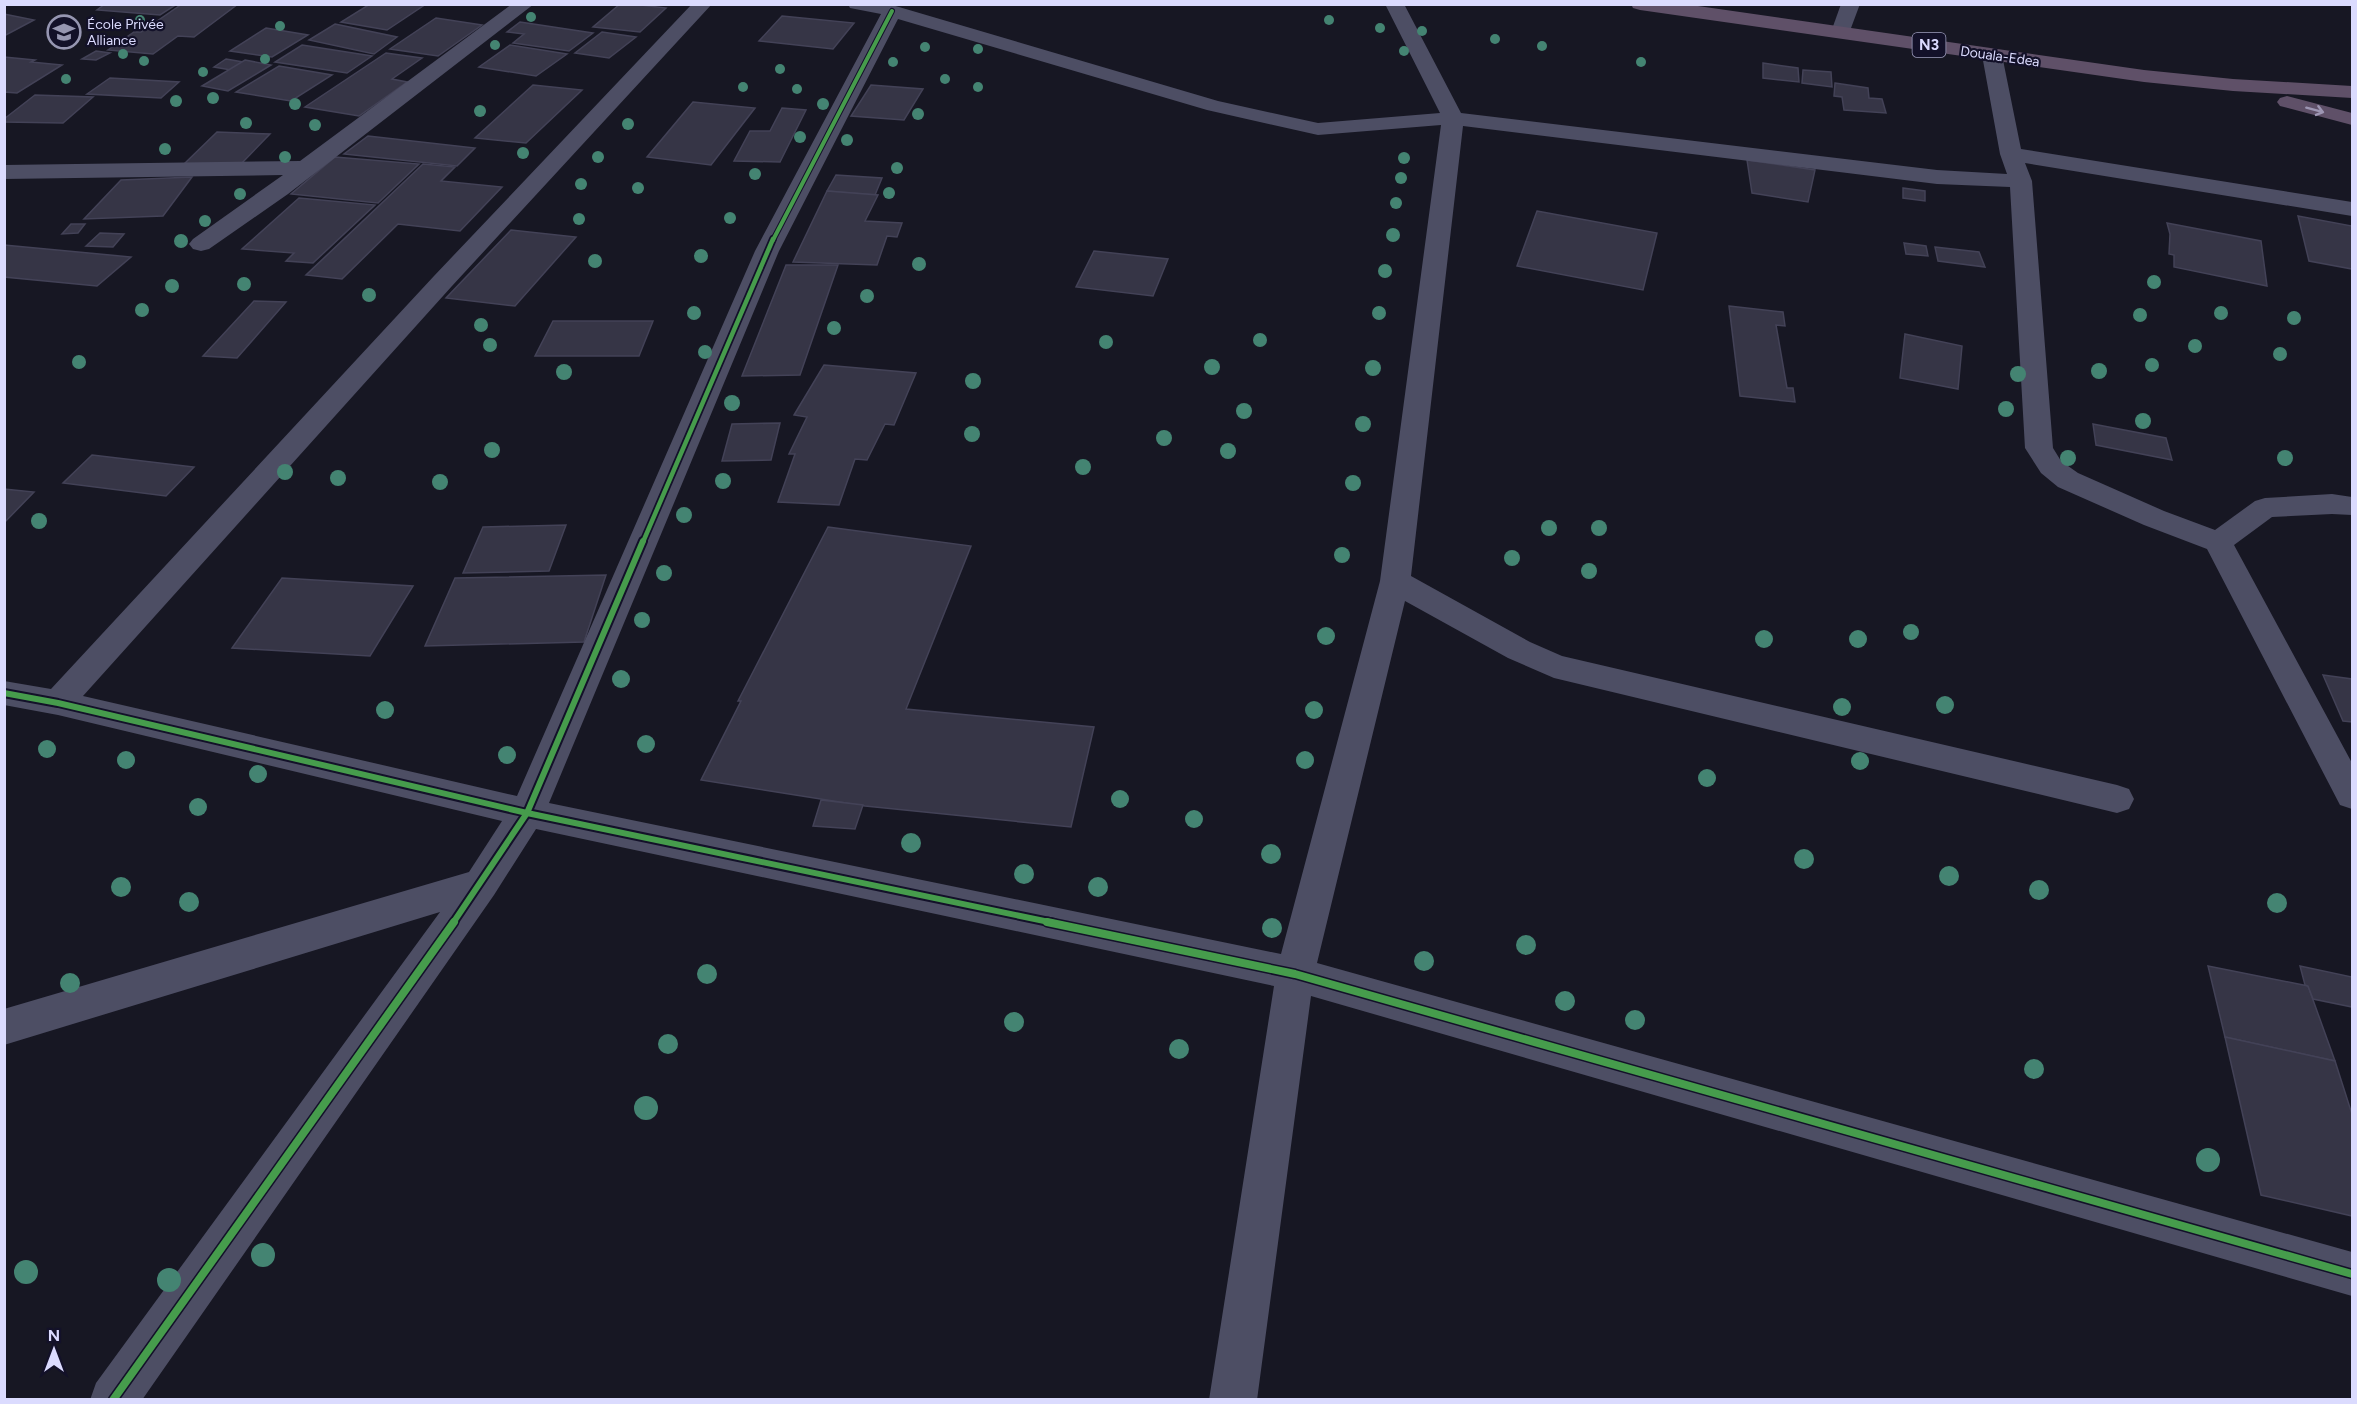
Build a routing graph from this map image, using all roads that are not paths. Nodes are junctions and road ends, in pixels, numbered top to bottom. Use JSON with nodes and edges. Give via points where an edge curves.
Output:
{"nodes":[{"id":1,"x":525,"y":4,"type":"edge"},
{"id":2,"x":703,"y":4,"type":"edge"},
{"id":3,"x":857,"y":4,"type":"edge"},
{"id":4,"x":1394,"y":4,"type":"edge"},
{"id":5,"x":1640,"y":4,"type":"edge"},
{"id":6,"x":1851,"y":4,"type":"edge"},
{"id":7,"x":892,"y":11,"type":"junction"},
{"id":8,"x":1841,"y":32,"type":"junction"},
{"id":9,"x":1992,"y":55,"type":"junction"},
{"id":10,"x":2218,"y":84,"type":"junction"},
{"id":11,"x":2352,"y":92,"type":"edge"},
{"id":12,"x":1453,"y":118,"type":"junction"},
{"id":13,"x":2352,"y":119,"type":"edge"},
{"id":14,"x":2010,"y":154,"type":"junction"},
{"id":15,"x":305,"y":168,"type":"junction"},
{"id":16,"x":4,"y":172,"type":"edge"},
{"id":17,"x":2021,"y":181,"type":"junction"},
{"id":18,"x":2352,"y":209,"type":"edge"},
{"id":19,"x":201,"y":244,"type":"dead end"},
{"id":20,"x":2352,"y":506,"type":"edge"},
{"id":21,"x":2218,"y":542,"type":"junction"},
{"id":22,"x":1395,"y":581,"type":"junction"},
{"id":23,"x":4,"y":693,"type":"edge"},
{"id":24,"x":58,"y":703,"type":"junction"},
{"id":25,"x":2352,"y":795,"type":"edge"},
{"id":26,"x":2117,"y":799,"type":"dead end"},
{"id":27,"x":527,"y":813,"type":"junction"},
{"id":28,"x":481,"y":884,"type":"junction"},
{"id":29,"x":1295,"y":974,"type":"junction"},
{"id":30,"x":4,"y":1027,"type":"edge"},
{"id":31,"x":2352,"y":1274,"type":"edge"},
{"id":32,"x":113,"y":1400,"type":"edge"},
{"id":33,"x":1233,"y":1400,"type":"edge"}],
"edges":[{"from":1,"to":15,"type":"street"},
{"from":2,"to":24,"type":"street","via":[[443,281]]},
{"from":3,"to":7,"type":"street"},
{"from":4,"to":12,"type":"street"},
{"from":5,"to":8,"type":"highway","name":"Douala-Edea","number":"N3"},
{"from":6,"to":8,"type":"street"},
{"from":7,"to":12,"type":"street","via":[[1214,106],[1318,129]]},
{"from":7,"to":27,"type":"street","via":[[767,251]]},
{"from":8,"to":9,"type":"highway","name":"Douala-Edea","number":"N3"},
{"from":9,"to":10,"type":"highway","name":"Douala-Edea","number":"N3"},
{"from":9,"to":14,"type":"street"},
{"from":10,"to":11,"type":"highway","name":"Douala-Edea","number":"N3"},
{"from":10,"to":13,"type":"highway","name":"Douala-Edea","number":"N3","one_way":true},
{"from":12,"to":17,"type":"street","via":[[1937,177]]},
{"from":12,"to":22,"type":"street"},
{"from":14,"to":17,"type":"street"},
{"from":14,"to":18,"type":"street"},
{"from":15,"to":16,"type":"street"},
{"from":15,"to":19,"type":"street"},
{"from":17,"to":21,"type":"street","via":[[2039,448],[2051,467],[2068,480]]},
{"from":20,"to":21,"type":"street","via":[[2265,508]]},
{"from":21,"to":25,"type":"street"},
{"from":22,"to":26,"type":"street","via":[[1554,666]]},
{"from":22,"to":29,"type":"street"},
{"from":23,"to":24,"type":"street"},
{"from":24,"to":27,"type":"street"},
{"from":27,"to":28,"type":"street"},
{"from":27,"to":29,"type":"street"},
{"from":28,"to":30,"type":"street"},
{"from":28,"to":32,"type":"street"},
{"from":29,"to":31,"type":"street"},
{"from":29,"to":33,"type":"street"}]}
